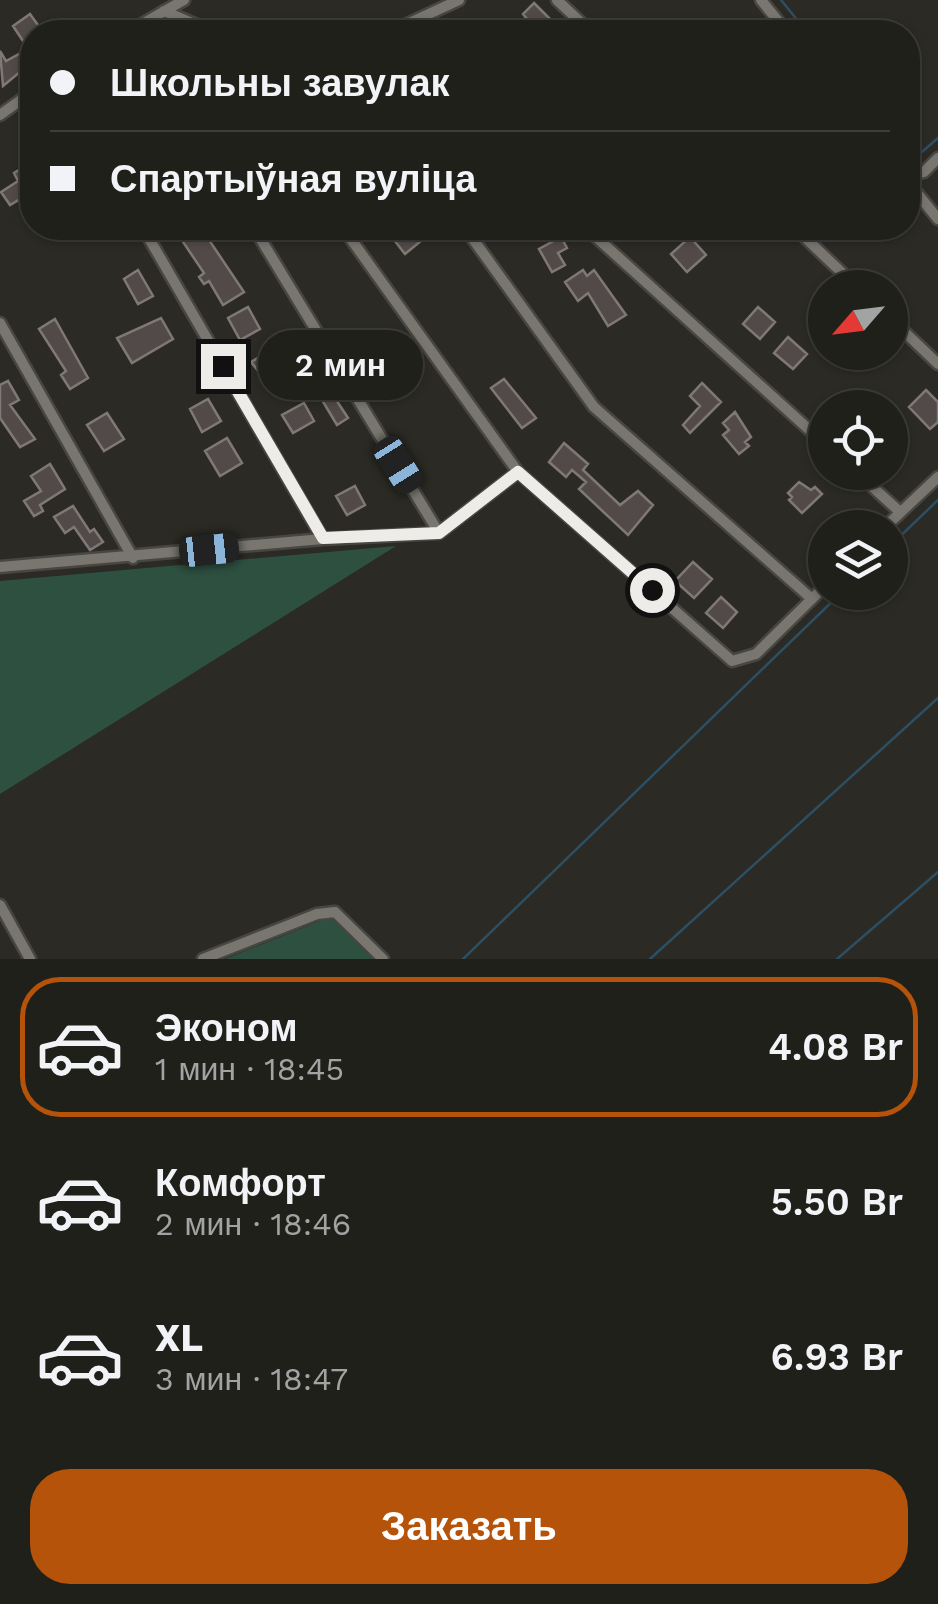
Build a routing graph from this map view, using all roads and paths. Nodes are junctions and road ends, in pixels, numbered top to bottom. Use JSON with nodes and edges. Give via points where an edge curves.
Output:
{"nodes":[{"id":1,"x":156,"y":0,"type":"edge"},
{"id":2,"x":184,"y":0,"type":"edge"},
{"id":3,"x":459,"y":0,"type":"edge"},
{"id":4,"x":557,"y":0,"type":"edge"},
{"id":5,"x":761,"y":0,"type":"edge"},
{"id":6,"x":164,"y":11,"type":"junction"},
{"id":7,"x":150,"y":20,"type":"edge"},
{"id":8,"x":182,"y":20,"type":"edge"},
{"id":9,"x":417,"y":20,"type":"edge"},
{"id":10,"x":578,"y":20,"type":"edge"},
{"id":11,"x":777,"y":20,"type":"edge"},
{"id":12,"x":920,"y":195,"type":"edge"},
{"id":13,"x":938,"y":219,"type":"edge"},
{"id":14,"x":149,"y":240,"type":"edge"},
{"id":15,"x":261,"y":240,"type":"edge"},
{"id":16,"x":352,"y":240,"type":"edge"},
{"id":17,"x":474,"y":240,"type":"edge"},
{"id":18,"x":599,"y":240,"type":"edge"},
{"id":19,"x":808,"y":240,"type":"edge"},
{"id":20,"x":839,"y":270,"type":"edge"},
{"id":21,"x":0,"y":323,"type":"edge"},
{"id":22,"x":908,"y":335,"type":"edge"},
{"id":23,"x":938,"y":364,"type":"edge"},
{"id":24,"x":808,"y":429,"type":"edge"},
{"id":25,"x":518,"y":472,"type":"junction"},
{"id":26,"x":938,"y":477,"type":"edge"},
{"id":27,"x":876,"y":490,"type":"edge"},
{"id":28,"x":898,"y":510,"type":"edge"},
{"id":29,"x":902,"y":510,"type":"edge"},
{"id":30,"x":439,"y":533,"type":"junction"},
{"id":31,"x":323,"y":538,"type":"junction"},
{"id":32,"x":133,"y":558,"type":"junction"},
{"id":33,"x":0,"y":567,"type":"edge"},
{"id":34,"x":808,"y":595,"type":"edge"},
{"id":35,"x":808,"y":603,"type":"edge"},
{"id":36,"x":0,"y":905,"type":"edge"},
{"id":37,"x":26,"y":958,"type":"edge"},
{"id":38,"x":202,"y":959,"type":"edge"},
{"id":39,"x":382,"y":959,"type":"edge"}],
"edges":[{"from":1,"to":6,"type":"street"},
{"from":2,"to":6,"type":"street"},
{"from":3,"to":9,"type":"street"},
{"from":4,"to":10,"type":"street"},
{"from":5,"to":11,"type":"street"},
{"from":6,"to":7,"type":"street"},
{"from":6,"to":8,"type":"street"},
{"from":12,"to":13,"type":"street"},
{"from":14,"to":31,"type":"street"},
{"from":15,"to":30,"type":"street"},
{"from":16,"to":25,"type":"street"},
{"from":17,"to":34,"type":"street","via":[[594,407]]},
{"from":18,"to":24,"type":"street"},
{"from":19,"to":20,"type":"street"},
{"from":21,"to":32,"type":"street"},
{"from":22,"to":23,"type":"street"},
{"from":25,"to":30,"type":"street"},
{"from":25,"to":35,"type":"street","via":[[732,661],[756,654]]},
{"from":26,"to":29,"type":"street"},
{"from":27,"to":28,"type":"street"},
{"from":30,"to":31,"type":"street"},
{"from":31,"to":32,"type":"street"},
{"from":32,"to":33,"type":"street"},
{"from":36,"to":37,"type":"street"},
{"from":38,"to":39,"type":"street","via":[[335,912]]}]}
